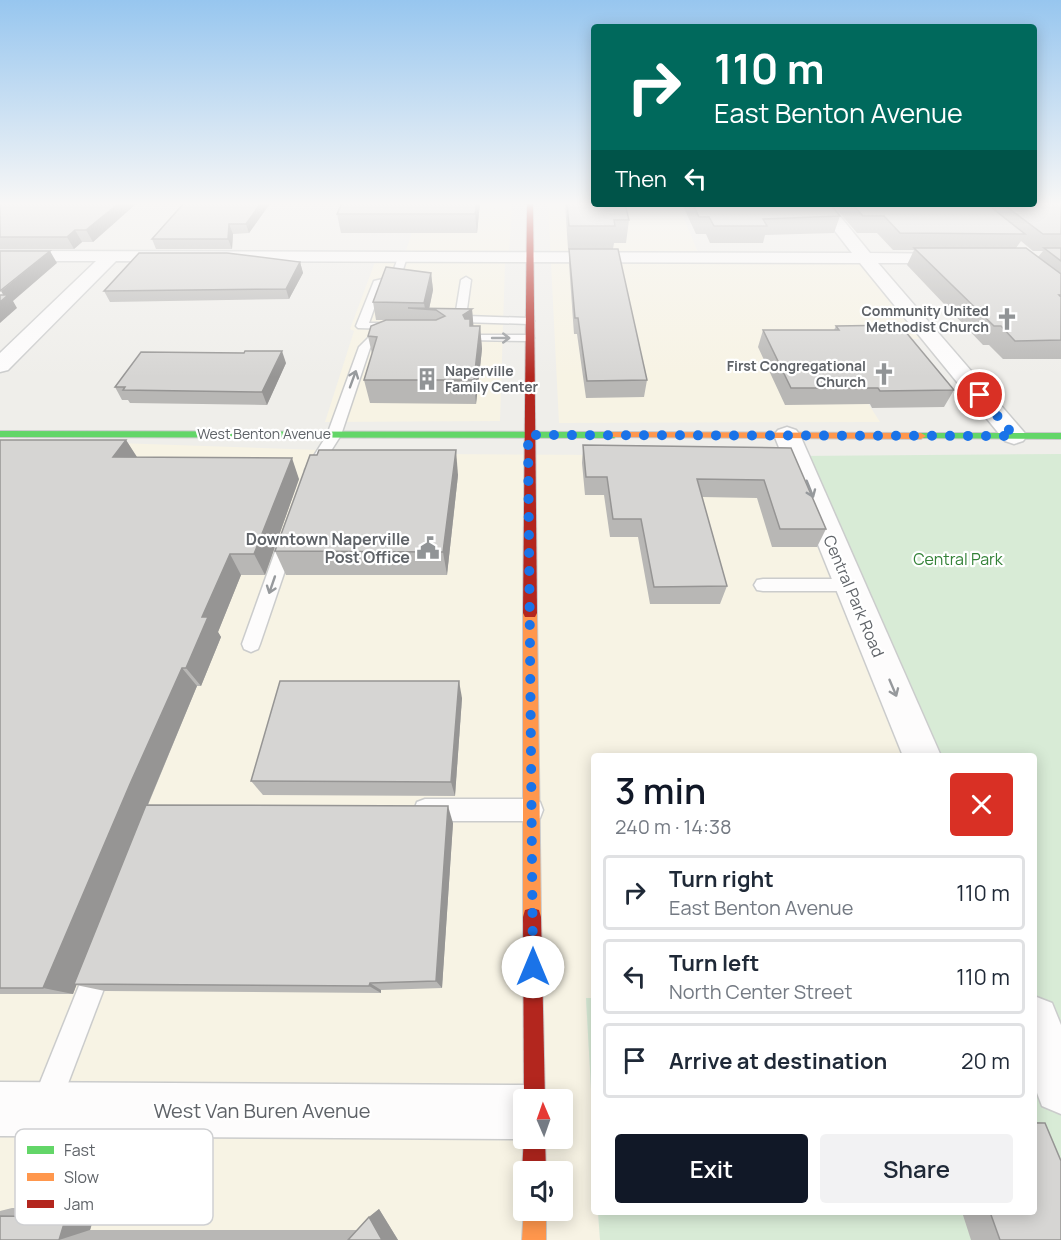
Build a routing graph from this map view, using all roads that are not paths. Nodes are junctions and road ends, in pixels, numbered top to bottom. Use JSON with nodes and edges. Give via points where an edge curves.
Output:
{"nodes":[{"id":1,"x":106,"y":261,"type":"edge"},
{"id":2,"x":401,"y":261,"type":"edge"},
{"id":3,"x":530,"y":261,"type":"edge"},
{"id":4,"x":866,"y":261,"type":"edge"},
{"id":5,"x":466,"y":280,"type":"dead end"},
{"id":6,"x":460,"y":319,"type":"junction"},
{"id":7,"x":529,"y":321,"type":"junction"},
{"id":8,"x":436,"y":326,"type":"edge"},
{"id":9,"x":473,"y":338,"type":"edge"},
{"id":10,"x":528,"y":338,"type":"junction"},
{"id":11,"x":0,"y":365,"type":"edge"},
{"id":12,"x":0,"y":434,"type":"edge"},
{"id":13,"x":334,"y":435,"type":"junction"},
{"id":14,"x":528,"y":435,"type":"junction"},
{"id":15,"x":788,"y":435,"type":"junction"},
{"id":16,"x":1014,"y":436,"type":"junction"},
{"id":17,"x":1061,"y":436,"type":"edge"},
{"id":18,"x":307,"y":484,"type":"edge"},
{"id":19,"x":292,"y":527,"type":"edge"},
{"id":20,"x":763,"y":585,"type":"dead end"},
{"id":21,"x":849,"y":585,"type":"junction"},
{"id":22,"x":251,"y":644,"type":"dead end"},
{"id":23,"x":921,"y":753,"type":"edge"},
{"id":24,"x":399,"y":809,"type":"edge"},
{"id":25,"x":532,"y":810,"type":"junction"},
{"id":26,"x":109,"y":942,"type":"edge"},
{"id":27,"x":1037,"y":1028,"type":"edge"},
{"id":28,"x":1061,"y":1087,"type":"edge"},
{"id":29,"x":534,"y":1089,"type":"edge"},
{"id":30,"x":22,"y":1109,"type":"edge"},
{"id":31,"x":513,"y":1112,"type":"edge"},
{"id":32,"x":534,"y":1221,"type":"edge"},
{"id":33,"x":534,"y":1240,"type":"edge"}],
"edges":[{"from":1,"to":11,"type":"street"},
{"from":13,"to":2,"type":"lane","one_way":true,"via":[[365,347],[372,340],[406,332],[362,326],[379,281],[395,279]]},
{"from":3,"to":7,"type":"main road"},
{"from":4,"to":16,"type":"street"},
{"from":5,"to":6,"type":"lane"},
{"from":6,"to":7,"type":"lane"},
{"from":6,"to":8,"type":"lane","via":[[447,326]]},
{"from":7,"to":10,"type":"main road"},
{"from":9,"to":10,"type":"lane","one_way":true},
{"from":10,"to":14,"type":"main road"},
{"from":12,"to":13,"type":"main road","name":"West Benton Avenue"},
{"from":13,"to":14,"type":"main road","name":"West Benton Avenue"},
{"from":13,"to":18,"type":"lane","via":[[315,462]]},
{"from":14,"to":15,"type":"main road","name":"West Benton Avenue"},
{"from":14,"to":25,"type":"main road"},
{"from":15,"to":16,"type":"main road","name":"West Benton Avenue"},
{"from":15,"to":21,"type":"street","name":"Central Park Road","one_way":true},
{"from":16,"to":17,"type":"main road","name":"West Benton Avenue"},
{"from":19,"to":22,"type":"lane","one_way":true},
{"from":20,"to":21,"type":"lane"},
{"from":21,"to":23,"type":"street","name":"Central Park Road","one_way":true},
{"from":24,"to":25,"type":"lane"},
{"from":25,"to":29,"type":"main road"},
{"from":26,"to":30,"type":"lane"},
{"from":27,"to":28,"type":"street"},
{"from":30,"to":31,"type":"street","name":"West Van Buren Avenue"},
{"from":32,"to":33,"type":"main road"}]}
